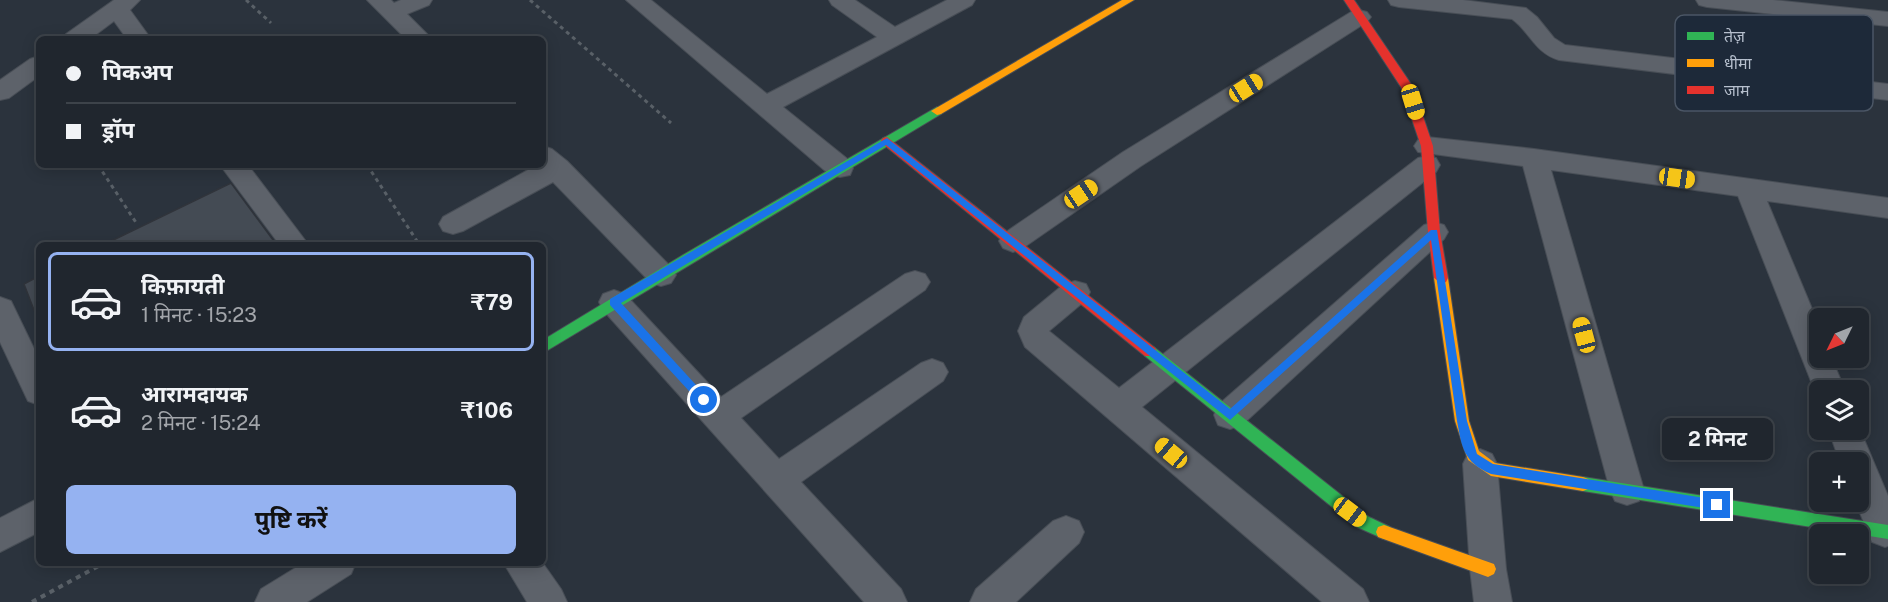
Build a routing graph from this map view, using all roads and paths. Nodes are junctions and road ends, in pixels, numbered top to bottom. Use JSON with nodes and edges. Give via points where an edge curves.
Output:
{"nodes":[{"id":1,"x":246,"y":0,"type":"edge"},
{"id":2,"x":421,"y":0,"type":"edge"},
{"id":3,"x":530,"y":0,"type":"edge"},
{"id":4,"x":840,"y":0,"type":"edge"},
{"id":5,"x":964,"y":0,"type":"edge"},
{"id":6,"x":1402,"y":0,"type":"edge"},
{"id":7,"x":1707,"y":0,"type":"edge"},
{"id":8,"x":642,"y":1,"type":"edge"},
{"id":9,"x":1126,"y":1,"type":"edge"},
{"id":10,"x":123,"y":4,"type":"edge"},
{"id":11,"x":385,"y":6,"type":"edge"},
{"id":12,"x":1354,"y":9,"type":"edge"},
{"id":13,"x":1843,"y":15,"type":"edge"},
{"id":14,"x":1873,"y":18,"type":"edge"},
{"id":15,"x":1888,"y":20,"type":"edge"},
{"id":16,"x":271,"y":23,"type":"dead end"},
{"id":17,"x":78,"y":36,"type":"edge"},
{"id":18,"x":138,"y":36,"type":"edge"},
{"id":19,"x":417,"y":36,"type":"edge"},
{"id":20,"x":894,"y":38,"type":"junction"},
{"id":21,"x":36,"y":66,"type":"edge"},
{"id":22,"x":1675,"y":66,"type":"edge"},
{"id":23,"x":1873,"y":90,"type":"edge"},
{"id":24,"x":0,"y":92,"type":"edge"},
{"id":25,"x":1888,"y":92,"type":"edge"},
{"id":26,"x":765,"y":105,"type":"junction"},
{"id":27,"x":671,"y":123,"type":"dead end"},
{"id":28,"x":887,"y":141,"type":"junction"},
{"id":29,"x":1427,"y":156,"type":"junction"},
{"id":30,"x":1534,"y":158,"type":"junction"},
{"id":31,"x":550,"y":162,"type":"edge"},
{"id":32,"x":100,"y":168,"type":"edge"},
{"id":33,"x":235,"y":168,"type":"edge"},
{"id":34,"x":370,"y":168,"type":"edge"},
{"id":35,"x":541,"y":168,"type":"edge"},
{"id":36,"x":840,"y":168,"type":"junction"},
{"id":37,"x":1748,"y":188,"type":"junction"},
{"id":38,"x":1888,"y":208,"type":"edge"},
{"id":39,"x":137,"y":224,"type":"dead end"},
{"id":40,"x":453,"y":224,"type":"dead end"},
{"id":41,"x":1434,"y":232,"type":"junction"},
{"id":42,"x":1013,"y":241,"type":"junction"},
{"id":43,"x":292,"y":242,"type":"edge"},
{"id":44,"x":418,"y":242,"type":"edge"},
{"id":45,"x":661,"y":274,"type":"junction"},
{"id":46,"x":915,"y":282,"type":"dead end"},
{"id":47,"x":1075,"y":292,"type":"junction"},
{"id":48,"x":614,"y":302,"type":"junction"},
{"id":49,"x":0,"y":309,"type":"edge"},
{"id":50,"x":546,"y":345,"type":"edge"},
{"id":51,"x":1168,"y":366,"type":"junction"},
{"id":52,"x":932,"y":372,"type":"dead end"},
{"id":53,"x":1824,"y":380,"type":"edge"},
{"id":54,"x":36,"y":386,"type":"edge"},
{"id":55,"x":1117,"y":408,"type":"junction"},
{"id":56,"x":1230,"y":415,"type":"junction"},
{"id":57,"x":719,"y":416,"type":"junction"},
{"id":58,"x":1480,"y":464,"type":"junction"},
{"id":59,"x":777,"y":480,"type":"junction"},
{"id":60,"x":1627,"y":490,"type":"junction"},
{"id":61,"x":1869,"y":490,"type":"edge"},
{"id":62,"x":36,"y":516,"type":"edge"},
{"id":63,"x":1886,"y":531,"type":"edge"},
{"id":64,"x":1066,"y":532,"type":"dead end"},
{"id":65,"x":0,"y":536,"type":"edge"},
{"id":66,"x":99,"y":566,"type":"edge"},
{"id":67,"x":332,"y":566,"type":"edge"},
{"id":68,"x":524,"y":566,"type":"edge"},
{"id":69,"x":1491,"y":585,"type":"edge"},
{"id":70,"x":32,"y":602,"type":"edge"},
{"id":71,"x":274,"y":602,"type":"edge"},
{"id":72,"x":548,"y":602,"type":"edge"},
{"id":73,"x":888,"y":602,"type":"edge"},
{"id":74,"x":989,"y":602,"type":"edge"},
{"id":75,"x":1350,"y":602,"type":"edge"}],
"edges":[{"from":1,"to":16,"type":"path"},
{"from":2,"to":11,"type":"street"},
{"from":3,"to":27,"type":"path"},
{"from":4,"to":20,"type":"street"},
{"from":5,"to":20,"type":"street"},
{"from":6,"to":22,"type":"street","via":[[1518,13],[1543,42],[1559,52]]},
{"from":7,"to":13,"type":"street"},
{"from":8,"to":26,"type":"street"},
{"from":9,"to":28,"type":"street"},
{"from":10,"to":17,"type":"street"},
{"from":10,"to":18,"type":"street"},
{"from":11,"to":19,"type":"street"},
{"from":12,"to":29,"type":"street","via":[[1407,87]]},
{"from":12,"to":42,"type":"street"},
{"from":14,"to":15,"type":"street"},
{"from":20,"to":26,"type":"street"},
{"from":21,"to":24,"type":"street"},
{"from":23,"to":25,"type":"street"},
{"from":26,"to":36,"type":"street"},
{"from":28,"to":36,"type":"street"},
{"from":28,"to":42,"type":"street"},
{"from":29,"to":30,"type":"street"},
{"from":29,"to":41,"type":"street"},
{"from":29,"to":51,"type":"street"},
{"from":30,"to":37,"type":"street"},
{"from":30,"to":60,"type":"street"},
{"from":31,"to":45,"type":"street"},
{"from":32,"to":39,"type":"path"},
{"from":33,"to":43,"type":"street"},
{"from":34,"to":44,"type":"path"},
{"from":35,"to":40,"type":"street"},
{"from":36,"to":45,"type":"street"},
{"from":37,"to":38,"type":"street"},
{"from":37,"to":53,"type":"street"},
{"from":41,"to":56,"type":"street"},
{"from":41,"to":58,"type":"street","via":[[1462,421],[1468,449]]},
{"from":42,"to":47,"type":"street"},
{"from":45,"to":48,"type":"street"},
{"from":46,"to":57,"type":"street"},
{"from":47,"to":51,"type":"street"},
{"from":47,"to":55,"type":"street","via":[[1033,331],[1042,344]]},
{"from":48,"to":50,"type":"street"},
{"from":48,"to":57,"type":"street"},
{"from":49,"to":54,"type":"street"},
{"from":51,"to":55,"type":"street"},
{"from":51,"to":56,"type":"street"},
{"from":52,"to":59,"type":"street"},
{"from":55,"to":75,"type":"street"},
{"from":56,"to":69,"type":"street","via":[[1363,522]]},
{"from":57,"to":59,"type":"street"},
{"from":58,"to":60,"type":"street","via":[[1491,469]]},
{"from":58,"to":69,"type":"street"},
{"from":59,"to":73,"type":"street"},
{"from":60,"to":63,"type":"street"},
{"from":61,"to":63,"type":"street"},
{"from":62,"to":65,"type":"street"},
{"from":64,"to":74,"type":"street"},
{"from":66,"to":70,"type":"path"},
{"from":67,"to":71,"type":"street"},
{"from":68,"to":72,"type":"street"}]}
